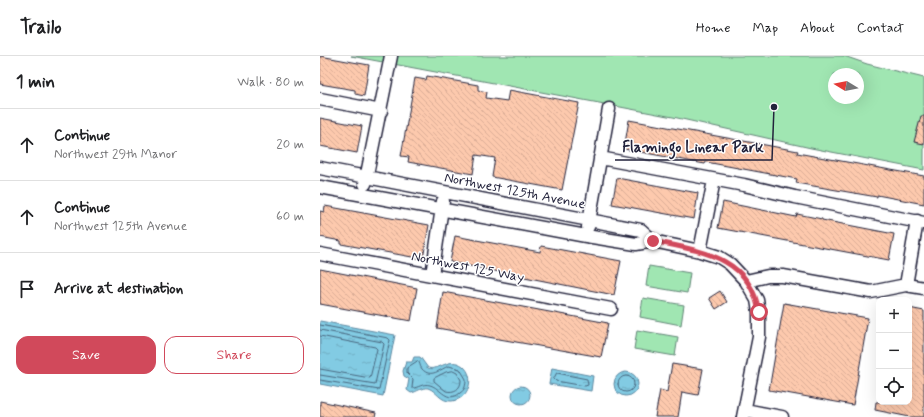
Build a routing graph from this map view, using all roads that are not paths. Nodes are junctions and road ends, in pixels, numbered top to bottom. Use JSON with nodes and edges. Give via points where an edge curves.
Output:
{"nodes":[{"id":1,"x":391,"y":56,"type":"edge"},
{"id":2,"x":320,"y":99,"type":"edge"},
{"id":3,"x":610,"y":109,"type":"dead end"},
{"id":4,"x":381,"y":111,"type":"junction"},
{"id":5,"x":600,"y":158,"type":"junction"},
{"id":6,"x":320,"y":168,"type":"edge"},
{"id":7,"x":367,"y":177,"type":"junction"},
{"id":8,"x":714,"y":180,"type":"junction"},
{"id":9,"x":320,"y":187,"type":"edge"},
{"id":10,"x":445,"y":192,"type":"junction"},
{"id":11,"x":363,"y":195,"type":"junction"},
{"id":12,"x":441,"y":209,"type":"junction"},
{"id":13,"x":589,"y":219,"type":"junction"},
{"id":14,"x":921,"y":222,"type":"edge"},
{"id":15,"x":586,"y":236,"type":"junction"},
{"id":16,"x":653,"y":241,"type":"junction"},
{"id":17,"x":700,"y":251,"type":"junction"},
{"id":18,"x":320,"y":254,"type":"edge"},
{"id":19,"x":432,"y":275,"type":"junction"},
{"id":20,"x":746,"y":281,"type":"junction"},
{"id":21,"x":906,"y":285,"type":"junction"},
{"id":22,"x":924,"y":288,"type":"edge"},
{"id":23,"x":611,"y":308,"type":"dead end"},
{"id":24,"x":744,"y":414,"type":"edge"},
{"id":25,"x":782,"y":417,"type":"edge"}],
"edges":[{"from":1,"to":4,"type":"street"},
{"from":2,"to":4,"type":"street"},
{"from":3,"to":5,"type":"street"},
{"from":4,"to":7,"type":"street"},
{"from":5,"to":8,"type":"street"},
{"from":5,"to":13,"type":"street"},
{"from":6,"to":7,"type":"street","name":"Northwest 125th Avenue"},
{"from":7,"to":10,"type":"street","name":"Northwest 125th Avenue"},
{"from":7,"to":11,"type":"street"},
{"from":8,"to":14,"type":"street"},
{"from":8,"to":17,"type":"street"},
{"from":9,"to":11,"type":"street","name":"Northwest 125th Avenue"},
{"from":10,"to":12,"type":"street"},
{"from":10,"to":13,"type":"street","name":"Northwest 125th Avenue"},
{"from":11,"to":12,"type":"street","name":"Northwest 125th Avenue"},
{"from":12,"to":15,"type":"street","name":"Northwest 125th Avenue"},
{"from":12,"to":19,"type":"street"},
{"from":13,"to":15,"type":"street"},
{"from":13,"to":16,"type":"street","name":"Northwest 125th Avenue","via":[[641,230]]},
{"from":14,"to":21,"type":"street"},
{"from":15,"to":16,"type":"street","name":"Northwest 125th Avenue","via":[[636,244]]},
{"from":16,"to":17,"type":"street","name":"Northwest 125th Avenue"},
{"from":17,"to":20,"type":"street","name":"Northwest 125th Avenue","via":[[719,257],[730,264]]},
{"from":18,"to":19,"type":"street","name":"Northwest 125 Way"},
{"from":19,"to":23,"type":"street","name":"Northwest 125 Way"},
{"from":20,"to":21,"type":"street","via":[[768,276],[783,276],[871,292]]},
{"from":20,"to":24,"type":"street","name":"Northwest 125th Avenue","via":[[757,300],[760,325]]},
{"from":21,"to":22,"type":"street"},
{"from":24,"to":25,"type":"street"}]}
